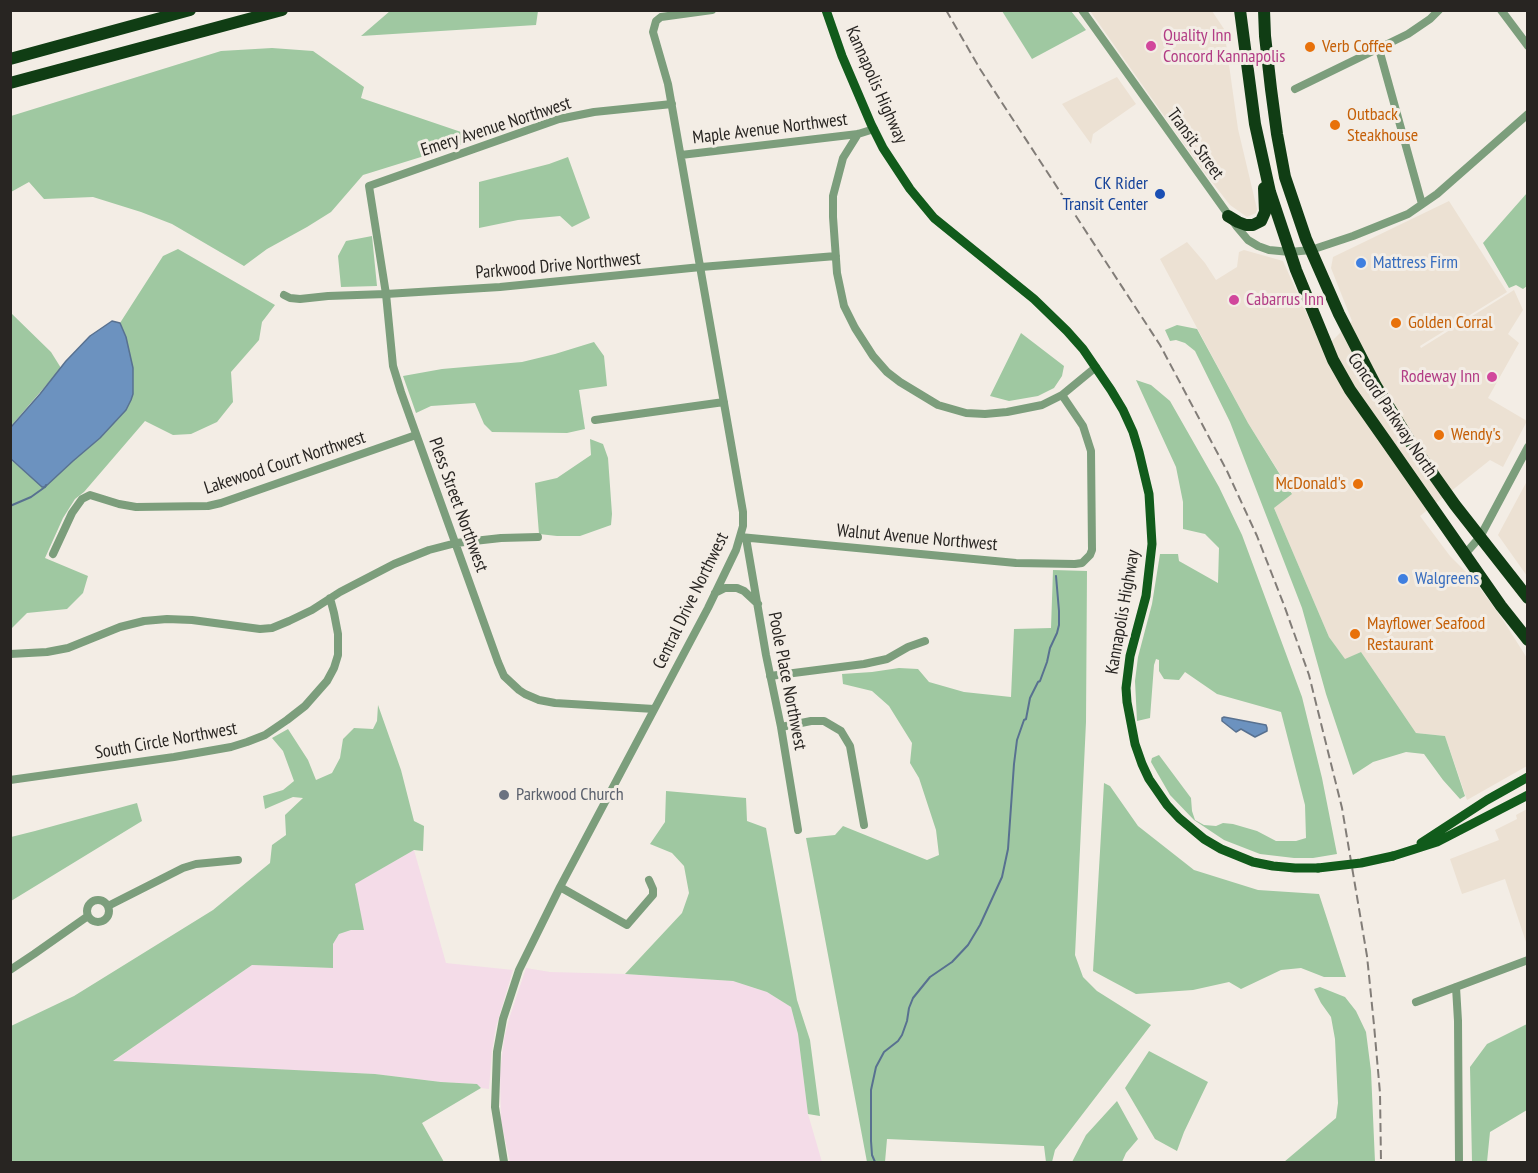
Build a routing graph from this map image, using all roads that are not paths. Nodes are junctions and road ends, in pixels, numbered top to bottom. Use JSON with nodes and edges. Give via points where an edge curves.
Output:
{"nodes":[{"id":1,"x":190,"y":10,"type":"edge"},
{"id":2,"x":282,"y":10,"type":"edge"},
{"id":3,"x":712,"y":10,"type":"edge"},
{"id":4,"x":826,"y":10,"type":"edge"},
{"id":5,"x":1082,"y":10,"type":"edge"},
{"id":6,"x":1240,"y":10,"type":"edge"},
{"id":7,"x":1264,"y":10,"type":"edge"},
{"id":8,"x":1271,"y":10,"type":"edge"},
{"id":9,"x":1439,"y":10,"type":"edge"},
{"id":10,"x":1501,"y":10,"type":"edge"},
{"id":11,"x":1527,"y":46,"type":"edge"},
{"id":12,"x":1379,"y":48,"type":"junction"},
{"id":13,"x":10,"y":59,"type":"edge"},
{"id":14,"x":1270,"y":77,"type":"junction"},
{"id":15,"x":10,"y":83,"type":"edge"},
{"id":16,"x":1295,"y":89,"type":"dead end"},
{"id":17,"x":672,"y":104,"type":"junction"},
{"id":18,"x":1527,"y":114,"type":"edge"},
{"id":19,"x":873,"y":129,"type":"junction"},
{"id":20,"x":860,"y":133,"type":"junction"},
{"id":21,"x":681,"y":155,"type":"junction"},
{"id":22,"x":1263,"y":163,"type":"junction"},
{"id":23,"x":369,"y":186,"type":"joint"},
{"id":24,"x":1422,"y":204,"type":"junction"},
{"id":25,"x":1228,"y":216,"type":"junction"},
{"id":26,"x":1311,"y":250,"type":"junction"},
{"id":27,"x":1290,"y":252,"type":"junction"},
{"id":28,"x":836,"y":256,"type":"junction"},
{"id":29,"x":701,"y":267,"type":"junction"},
{"id":30,"x":386,"y":294,"type":"junction"},
{"id":31,"x":284,"y":295,"type":"dead end"},
{"id":32,"x":1096,"y":367,"type":"junction"},
{"id":33,"x":1062,"y":395,"type":"junction"},
{"id":34,"x":724,"y":402,"type":"junction"},
{"id":35,"x":595,"y":420,"type":"dead end"},
{"id":36,"x":416,"y":435,"type":"junction"},
{"id":37,"x":1527,"y":447,"type":"edge"},
{"id":38,"x":538,"y":537,"type":"dead end"},
{"id":39,"x":1480,"y":537,"type":"junction"},
{"id":40,"x":743,"y":538,"type":"junction"},
{"id":41,"x":456,"y":543,"type":"junction"},
{"id":42,"x":53,"y":554,"type":"dead end"},
{"id":43,"x":1465,"y":554,"type":"junction"},
{"id":44,"x":715,"y":593,"type":"junction"},
{"id":45,"x":330,"y":598,"type":"junction"},
{"id":46,"x":1527,"y":598,"type":"edge"},
{"id":47,"x":758,"y":604,"type":"junction"},
{"id":48,"x":1527,"y":640,"type":"edge"},
{"id":49,"x":925,"y":641,"type":"dead end"},
{"id":50,"x":10,"y":654,"type":"edge"},
{"id":51,"x":771,"y":676,"type":"junction"},
{"id":52,"x":654,"y":709,"type":"junction"},
{"id":53,"x":781,"y":727,"type":"junction"},
{"id":54,"x":1527,"y":777,"type":"edge"},
{"id":55,"x":10,"y":780,"type":"edge"},
{"id":56,"x":1527,"y":795,"type":"edge"},
{"id":57,"x":864,"y":825,"type":"dead end"},
{"id":58,"x":798,"y":830,"type":"dead end"},
{"id":59,"x":1412,"y":849,"type":"junction"},
{"id":60,"x":238,"y":860,"type":"dead end"},
{"id":61,"x":649,"y":880,"type":"dead end"},
{"id":62,"x":560,"y":887,"type":"junction"},
{"id":63,"x":108,"y":906,"type":"junction"},
{"id":64,"x":88,"y":916,"type":"junction"},
{"id":65,"x":1527,"y":960,"type":"edge"},
{"id":66,"x":10,"y":970,"type":"edge"},
{"id":67,"x":1456,"y":987,"type":"junction"},
{"id":68,"x":1416,"y":1002,"type":"dead end"},
{"id":69,"x":504,"y":1162,"type":"edge"},
{"id":70,"x":1459,"y":1162,"type":"edge"}],
"edges":[{"from":1,"to":13,"type":"highway"},
{"from":2,"to":15,"type":"highway"},
{"from":3,"to":17,"type":"street","name":"Central Drive Northwest","via":[[666,15],[656,21],[654,39]]},
{"from":4,"to":19,"type":"main road","name":"Kannapolis Highway"},
{"from":5,"to":25,"type":"street","name":"Transit Street"},
{"from":6,"to":22,"type":"highway","name":"Concord Parkway North"},
{"from":7,"to":14,"type":"highway","name":"Concord Parkway North"},
{"from":8,"to":14,"type":"highway"},
{"from":9,"to":12,"type":"street","via":[[1408,34]]},
{"from":10,"to":11,"type":"street"},
{"from":12,"to":16,"type":"street"},
{"from":12,"to":24,"type":"street"},
{"from":14,"to":26,"type":"highway","name":"Concord Parkway North","via":[[1286,177]]},
{"from":17,"to":21,"type":"street","name":"Central Drive Northwest"},
{"from":17,"to":23,"type":"street","name":"Emery Avenue Northwest","via":[[559,119]]},
{"from":18,"to":24,"type":"street","name":"Transit Street"},
{"from":19,"to":20,"type":"street","name":"Maple Avenue Northwest"},
{"from":19,"to":32,"type":"main road","name":"Kannapolis Highway","via":[[925,209],[1050,314]]},
{"from":20,"to":21,"type":"street","name":"Maple Avenue Northwest"},
{"from":20,"to":28,"type":"street","via":[[843,158],[833,196]]},
{"from":21,"to":29,"type":"street","name":"Central Drive Northwest"},
{"from":22,"to":25,"type":"highway","via":[[1265,212],[1261,221],[1246,225]]},
{"from":22,"to":27,"type":"highway","name":"Concord Parkway North"},
{"from":23,"to":30,"type":"street","name":"Pless Street Northwest"},
{"from":24,"to":26,"type":"street","name":"Transit Street","via":[[1408,214]]},
{"from":25,"to":27,"type":"street","name":"Transit Street","via":[[1253,243],[1269,250]]},
{"from":26,"to":27,"type":"street","name":"Transit Street"},
{"from":26,"to":39,"type":"highway","name":"Concord Parkway North","via":[[1353,343],[1386,403]]},
{"from":27,"to":43,"type":"highway","name":"Concord Parkway North","via":[[1342,377]]},
{"from":28,"to":29,"type":"street","name":"Parkwood Drive Northwest"},
{"from":28,"to":33,"type":"street","via":[[843,299],[855,328],[887,372],[924,398],[938,405],[984,414],[1022,410]]},
{"from":29,"to":30,"type":"street","name":"Parkwood Drive Northwest"},
{"from":29,"to":34,"type":"street","name":"Central Drive Northwest"},
{"from":30,"to":31,"type":"street","name":"Parkwood Drive Northwest","via":[[300,298]]},
{"from":30,"to":36,"type":"street","name":"Pless Street Northwest","via":[[393,366]]},
{"from":32,"to":33,"type":"street"},
{"from":32,"to":59,"type":"main road","name":"Kannapolis Highway","bridge":true,"via":[[1132,432],[1145,473],[1151,512],[1149,578],[1126,688],[1132,733],[1149,779],[1167,805],[1204,839],[1254,862],[1318,868],[1361,863]]},
{"from":33,"to":40,"type":"street","name":"Walnut Avenue Northwest","via":[[1083,426],[1091,451],[1092,550],[1082,563],[1016,563]]},
{"from":34,"to":35,"type":"street"},
{"from":34,"to":40,"type":"street","name":"Central Drive Northwest","via":[[743,512]]},
{"from":36,"to":41,"type":"street","name":"Pless Street Northwest"},
{"from":36,"to":42,"type":"street","name":"Lakewood Court Northwest","via":[[208,506],[136,507],[90,495],[72,513]]},
{"from":37,"to":39,"type":"street"},
{"from":38,"to":41,"type":"street"},
{"from":39,"to":43,"type":"street"},
{"from":39,"to":46,"type":"highway","name":"Concord Parkway North"},
{"from":40,"to":44,"type":"street","name":"Central Drive Northwest"},
{"from":40,"to":47,"type":"street","name":"Poole Place Northwest"},
{"from":41,"to":45,"type":"street","via":[[394,564]]},
{"from":41,"to":52,"type":"street","name":"Pless Street Northwest","via":[[504,676],[519,690],[555,703]]},
{"from":43,"to":48,"type":"highway","name":"Concord Parkway North"},
{"from":44,"to":47,"type":"street","via":[[737,588]]},
{"from":44,"to":52,"type":"street","name":"Central Drive Northwest"},
{"from":45,"to":50,"type":"street","via":[[272,628],[192,620],[144,621],[68,648]]},
{"from":45,"to":55,"type":"street","name":"South Circle Northwest","via":[[338,634],[334,668],[305,706],[265,735],[231,747]]},
{"from":47,"to":51,"type":"street","name":"Poole Place Northwest"},
{"from":49,"to":51,"type":"street","via":[[887,659]]},
{"from":51,"to":53,"type":"street","name":"Poole Place Northwest"},
{"from":52,"to":62,"type":"street","name":"Central Drive Northwest"},
{"from":53,"to":57,"type":"street","via":[[824,721],[841,731],[850,746]]},
{"from":53,"to":58,"type":"street","name":"Poole Place Northwest"},
{"from":54,"to":59,"type":"main road","name":"Kannapolis Highway"},
{"from":56,"to":59,"type":"main road","name":"Kannapolis Highway","via":[[1445,838]]},
{"from":60,"to":63,"type":"street","via":[[183,868]]},
{"from":61,"to":62,"type":"street","via":[[652,895],[627,925]]},
{"from":62,"to":69,"type":"street","name":"Central Drive Northwest","via":[[519,970],[503,1019],[494,1092]]},
{"from":63,"to":64,"type":"street","via":[[93,901]]},
{"from":63,"to":64,"type":"street","via":[[103,921]]},
{"from":64,"to":66,"type":"street"},
{"from":65,"to":67,"type":"street"},
{"from":67,"to":68,"type":"street"},
{"from":67,"to":70,"type":"street"}]}
